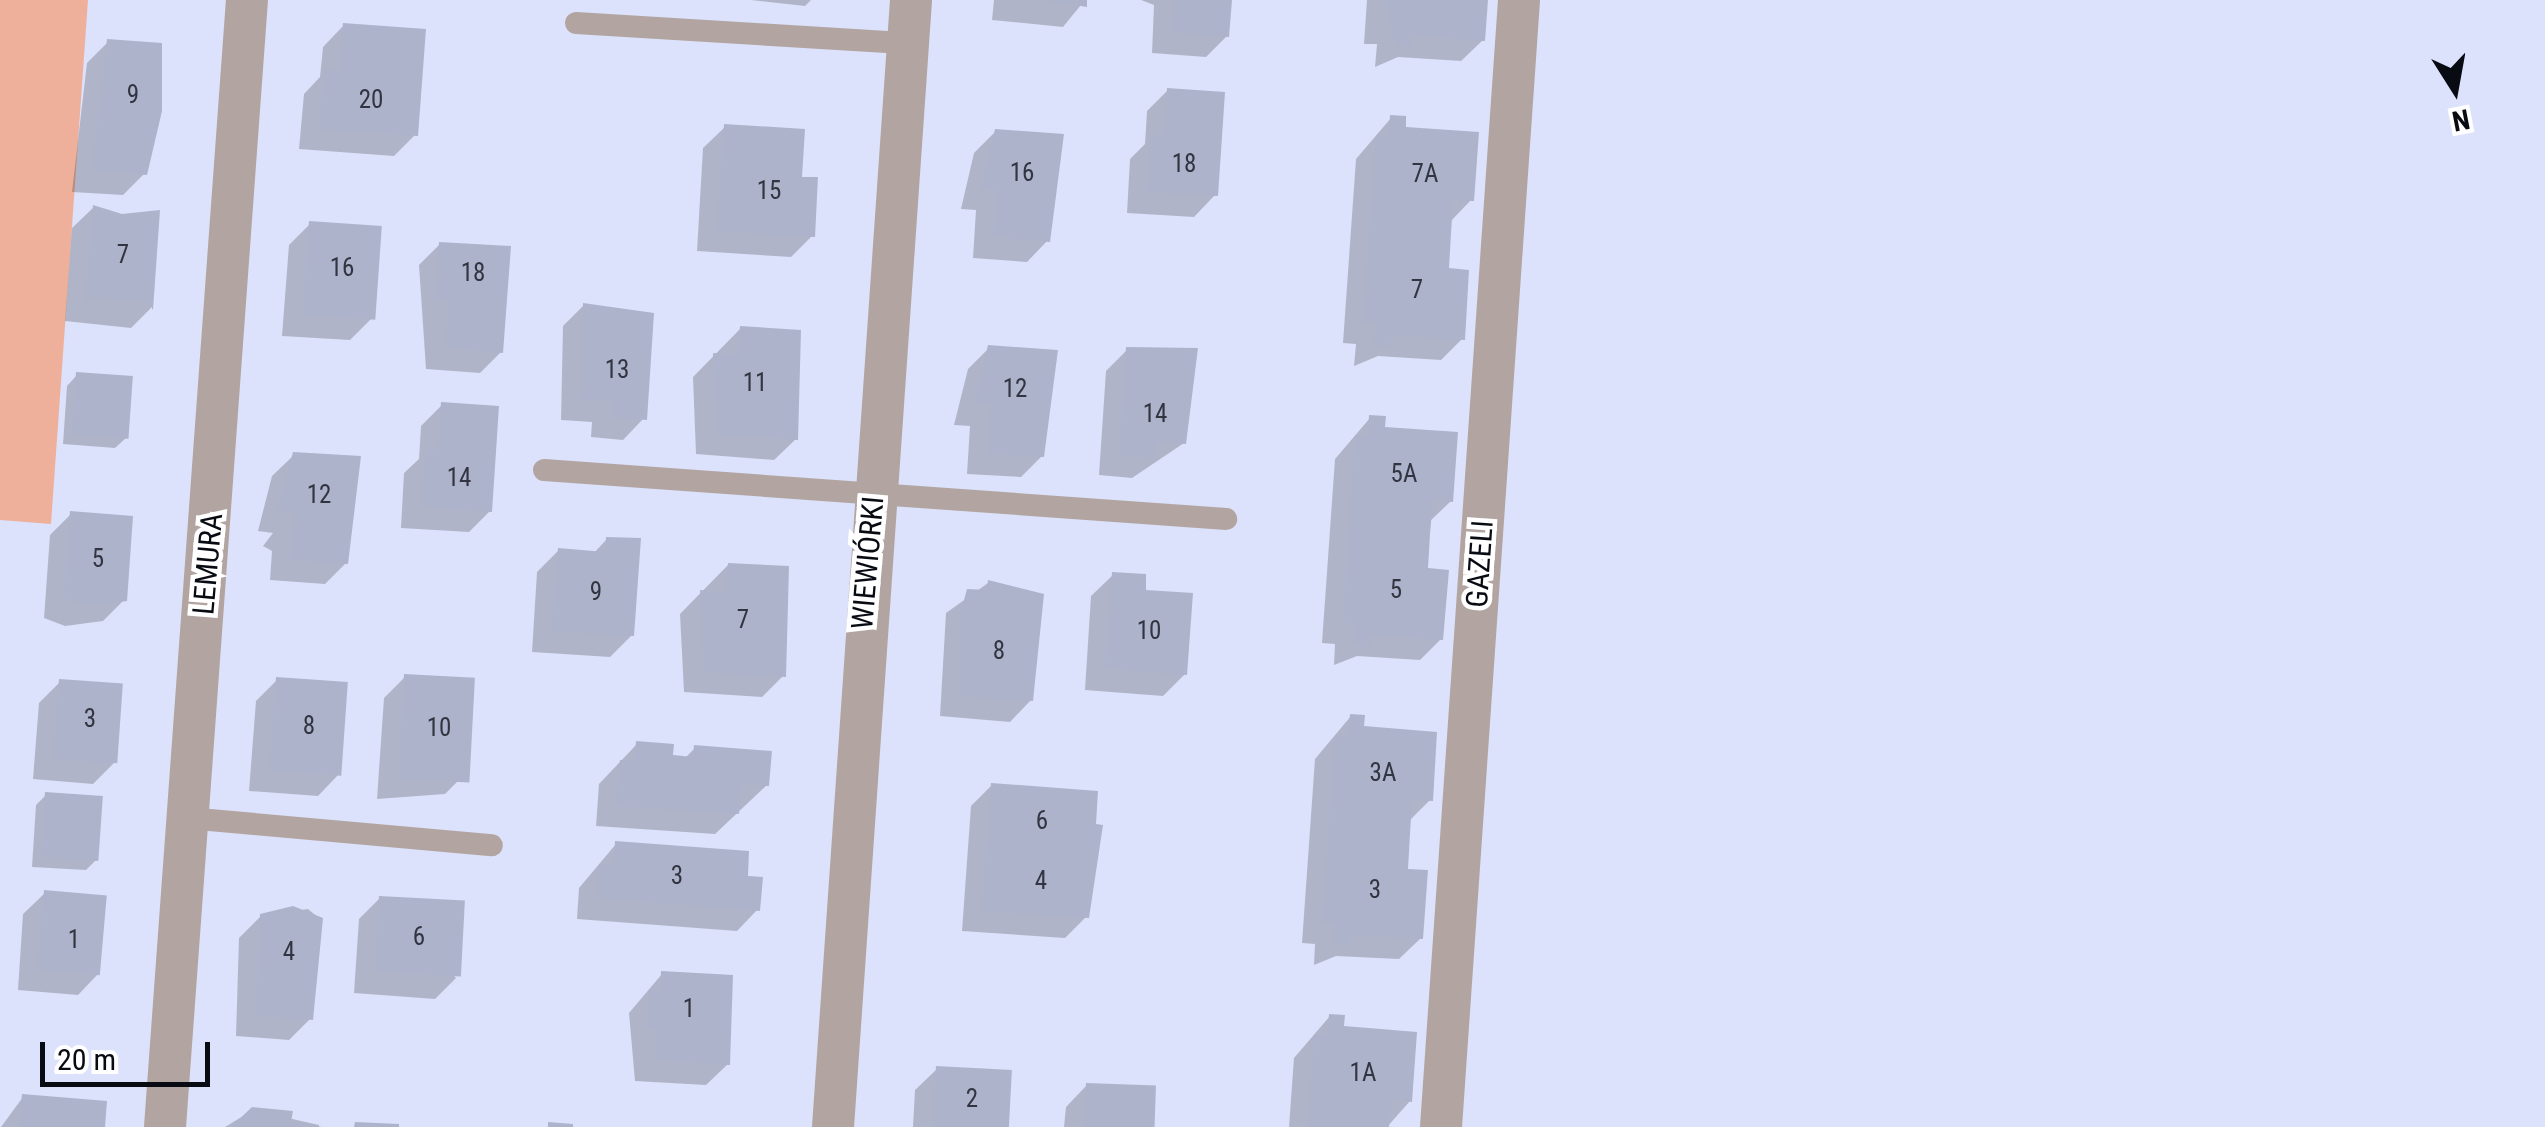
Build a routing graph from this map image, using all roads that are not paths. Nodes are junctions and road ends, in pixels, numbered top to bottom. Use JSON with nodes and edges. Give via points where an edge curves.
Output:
{"nodes":[{"id":1,"x":247,"y":0,"type":"edge"},
{"id":2,"x":910,"y":0,"type":"edge"},
{"id":3,"x":1519,"y":0,"type":"edge"},
{"id":4,"x":576,"y":22,"type":"dead end"},
{"id":5,"x":907,"y":43,"type":"junction"},
{"id":6,"x":544,"y":470,"type":"dead end"},
{"id":7,"x":873,"y":496,"type":"junction"},
{"id":8,"x":1226,"y":520,"type":"dead end"},
{"id":9,"x":187,"y":818,"type":"junction"},
{"id":10,"x":492,"y":845,"type":"dead end"},
{"id":11,"x":165,"y":1127,"type":"edge"},
{"id":12,"x":833,"y":1127,"type":"edge"},
{"id":13,"x":1441,"y":1127,"type":"edge"}],
"edges":[{"from":1,"to":9,"type":"street","name":"LEMURA"},
{"from":2,"to":5,"type":"street","name":"WIEWIÓRKI"},
{"from":3,"to":13,"type":"street","name":"GAZELI"},
{"from":4,"to":5,"type":"lane"},
{"from":5,"to":7,"type":"street","name":"WIEWIÓRKI"},
{"from":6,"to":7,"type":"lane"},
{"from":7,"to":8,"type":"lane"},
{"from":7,"to":12,"type":"street","name":"WIEWIÓRKI"},
{"from":9,"to":10,"type":"lane"},
{"from":9,"to":11,"type":"street","name":"LEMURA"}]}
